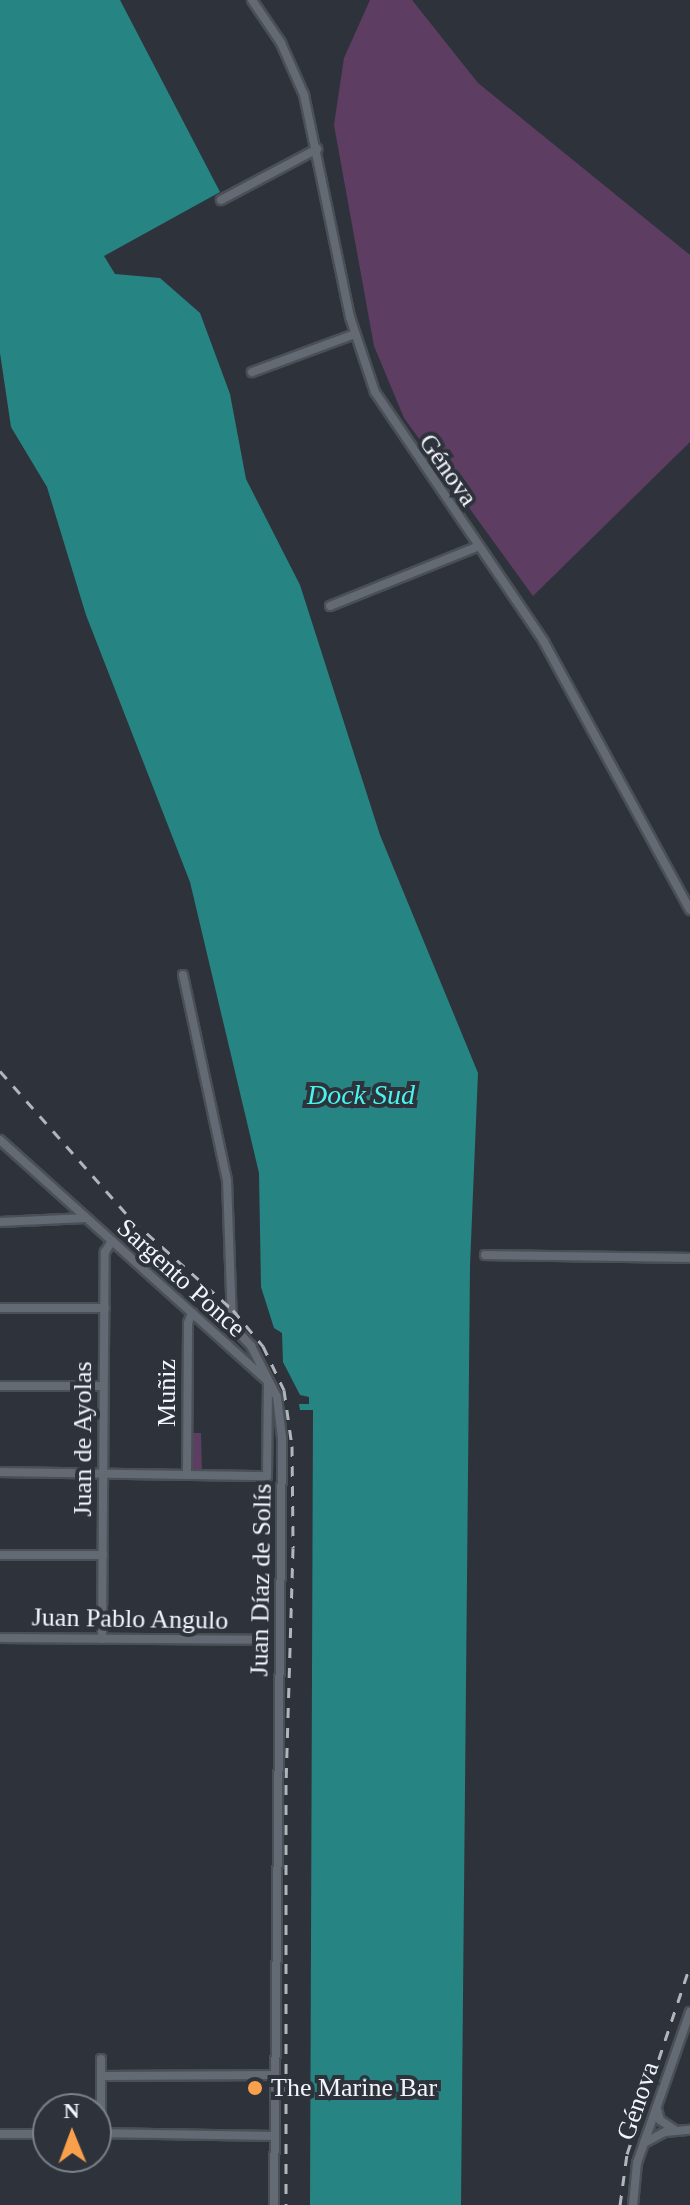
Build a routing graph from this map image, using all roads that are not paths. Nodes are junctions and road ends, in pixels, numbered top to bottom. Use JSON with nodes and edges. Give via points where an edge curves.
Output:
{"nodes":[{"id":1,"x":252,"y":0,"type":"edge"},
{"id":2,"x":317,"y":149,"type":"junction"},
{"id":3,"x":221,"y":200,"type":"dead end"},
{"id":4,"x":355,"y":334,"type":"junction"},
{"id":5,"x":252,"y":372,"type":"dead end"},
{"id":6,"x":477,"y":547,"type":"junction"},
{"id":7,"x":330,"y":606,"type":"dead end"},
{"id":8,"x":690,"y":910,"type":"edge"},
{"id":9,"x":183,"y":975,"type":"dead end"},
{"id":10,"x":0,"y":1140,"type":"edge"},
{"id":11,"x":86,"y":1218,"type":"junction"},
{"id":12,"x":0,"y":1222,"type":"edge"},
{"id":13,"x":112,"y":1241,"type":"junction"},
{"id":14,"x":485,"y":1255,"type":"dead end"},
{"id":15,"x":690,"y":1258,"type":"edge"},
{"id":16,"x":0,"y":1308,"type":"edge"},
{"id":17,"x":105,"y":1308,"type":"junction"},
{"id":18,"x":192,"y":1313,"type":"junction"},
{"id":19,"x":268,"y":1380,"type":"junction"},
{"id":20,"x":0,"y":1386,"type":"edge"},
{"id":21,"x":103,"y":1386,"type":"junction"},
{"id":22,"x":0,"y":1472,"type":"edge"},
{"id":23,"x":103,"y":1473,"type":"junction"},
{"id":24,"x":187,"y":1474,"type":"junction"},
{"id":25,"x":0,"y":1555,"type":"edge"},
{"id":26,"x":103,"y":1555,"type":"junction"},
{"id":27,"x":0,"y":1638,"type":"edge"},
{"id":28,"x":102,"y":1639,"type":"junction"},
{"id":29,"x":260,"y":1640,"type":"dead end"},
{"id":30,"x":690,"y":2012,"type":"edge"},
{"id":31,"x":101,"y":2059,"type":"dead end"},
{"id":32,"x":275,"y":2075,"type":"junction"},
{"id":33,"x":101,"y":2076,"type":"junction"},
{"id":34,"x":100,"y":2093,"type":"edge"},
{"id":35,"x":657,"y":2107,"type":"junction"},
{"id":36,"x":690,"y":2130,"type":"edge"},
{"id":37,"x":676,"y":2131,"type":"junction"},
{"id":38,"x":112,"y":2133,"type":"edge"},
{"id":39,"x":0,"y":2134,"type":"edge"},
{"id":40,"x":32,"y":2134,"type":"edge"},
{"id":41,"x":275,"y":2136,"type":"junction"},
{"id":42,"x":643,"y":2143,"type":"junction"},
{"id":43,"x":274,"y":2205,"type":"edge"},
{"id":44,"x":633,"y":2205,"type":"edge"}],
"edges":[{"from":1,"to":2,"type":"street","name":"Génova","via":[[297,75]]},
{"from":2,"to":3,"type":"street"},
{"from":2,"to":4,"type":"street","name":"Génova"},
{"from":4,"to":5,"type":"street"},
{"from":4,"to":6,"type":"street","name":"Génova","via":[[382,408]]},
{"from":6,"to":7,"type":"street"},
{"from":6,"to":8,"type":"street","name":"Génova","via":[[544,642]]},
{"from":9,"to":19,"type":"street","name":"Juan Díaz de Solís","via":[[227,1180],[232,1326],[251,1346]]},
{"from":10,"to":11,"type":"street","name":"Sargento Ponce"},
{"from":11,"to":12,"type":"street"},
{"from":11,"to":13,"type":"street","name":"Sargento Ponce"},
{"from":13,"to":17,"type":"street","name":"Juan de Ayolas","via":[[105,1252]]},
{"from":13,"to":18,"type":"street","name":"Sargento Ponce"},
{"from":14,"to":15,"type":"street"},
{"from":16,"to":17,"type":"street"},
{"from":17,"to":21,"type":"street","name":"Juan de Ayolas"},
{"from":18,"to":19,"type":"street","name":"Sargento Ponce"},
{"from":18,"to":24,"type":"street","name":"Muñiz"},
{"from":19,"to":24,"type":"street","via":[[270,1473]]},
{"from":19,"to":32,"type":"street","name":"Juan Díaz de Solís","via":[[277,1397],[282,1438]]},
{"from":20,"to":21,"type":"street"},
{"from":21,"to":23,"type":"street","name":"Juan de Ayolas"},
{"from":22,"to":23,"type":"street"},
{"from":23,"to":24,"type":"street"},
{"from":23,"to":26,"type":"street","name":"Juan de Ayolas"},
{"from":25,"to":26,"type":"street"},
{"from":26,"to":28,"type":"street","name":"Juan de Ayolas"},
{"from":27,"to":28,"type":"street","name":"Juan Pablo Angulo"},
{"from":28,"to":29,"type":"street","name":"Juan Pablo Angulo"},
{"from":30,"to":35,"type":"street","name":"Génova"},
{"from":31,"to":33,"type":"street"},
{"from":32,"to":33,"type":"street"},
{"from":32,"to":41,"type":"street","name":"Juan Díaz de Solís"},
{"from":33,"to":34,"type":"street"},
{"from":35,"to":37,"type":"street","via":[[660,2120]]},
{"from":35,"to":42,"type":"street","name":"Génova"},
{"from":36,"to":37,"type":"street"},
{"from":37,"to":42,"type":"street"},
{"from":38,"to":41,"type":"street"},
{"from":39,"to":40,"type":"street"},
{"from":41,"to":43,"type":"street","name":"Juan Díaz de Solís"},
{"from":42,"to":44,"type":"street","name":"Génova"}]}
